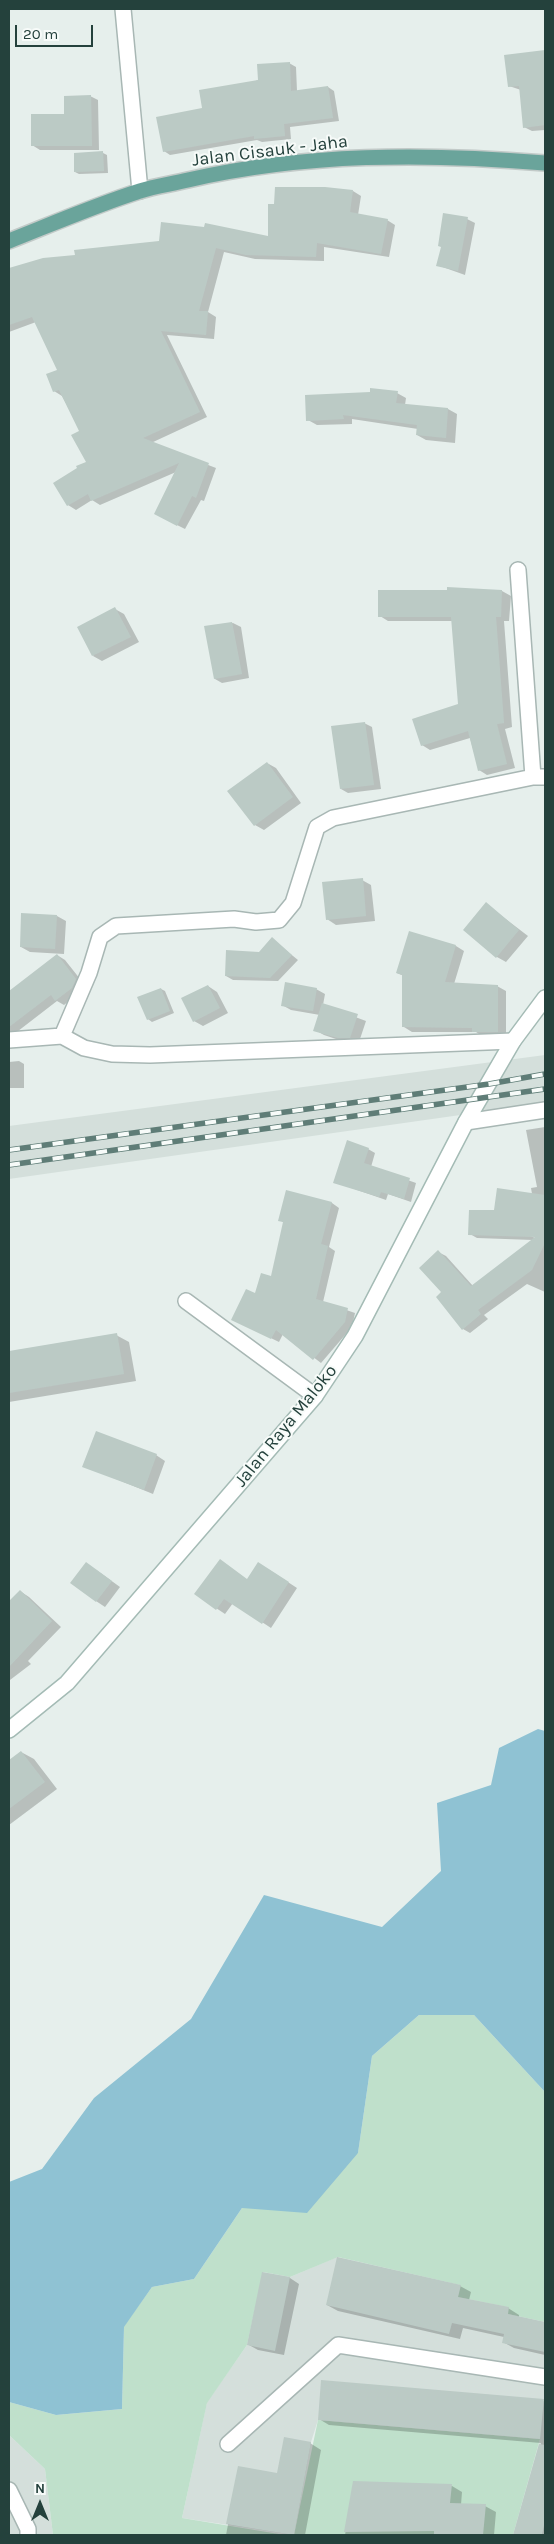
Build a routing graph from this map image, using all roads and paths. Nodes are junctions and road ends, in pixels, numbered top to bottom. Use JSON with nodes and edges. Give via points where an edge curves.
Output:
{"nodes":[{"id":1,"x":123,"y":9,"type":"edge"},
{"id":2,"x":545,"y":162,"type":"edge"},
{"id":3,"x":140,"y":191,"type":"junction"},
{"id":4,"x":9,"y":240,"type":"edge"},
{"id":5,"x":518,"y":570,"type":"dead end"},
{"id":6,"x":539,"y":777,"type":"edge"},
{"id":7,"x":545,"y":998,"type":"edge"},
{"id":8,"x":62,"y":1036,"type":"junction"},
{"id":9,"x":9,"y":1040,"type":"edge"},
{"id":10,"x":513,"y":1041,"type":"junction"},
{"id":11,"x":545,"y":1110,"type":"edge"},
{"id":12,"x":466,"y":1122,"type":"junction"},
{"id":13,"x":186,"y":1301,"type":"dead end"},
{"id":14,"x":315,"y":1396,"type":"junction"},
{"id":15,"x":9,"y":1730,"type":"edge"},
{"id":16,"x":545,"y":2377,"type":"edge"},
{"id":17,"x":228,"y":2444,"type":"dead end"},
{"id":18,"x":9,"y":2490,"type":"edge"},
{"id":19,"x":28,"y":2535,"type":"edge"}],
"edges":[{"from":1,"to":3,"type":"street"},
{"from":2,"to":3,"type":"main road","name":"Jalan Cisauk - Jaha","via":[[440,156],[307,161],[225,172]]},
{"from":3,"to":4,"type":"main road","name":"Jalan Cisauk - Jaha"},
{"from":5,"to":6,"type":"street"},
{"from":6,"to":8,"type":"street","via":[[333,818],[317,827],[292,902],[279,920],[256,922],[234,918],[116,926],[100,937],[89,973]]},
{"from":7,"to":10,"type":"street","name":"Jalan Raya Maloko"},
{"from":8,"to":9,"type":"street"},
{"from":8,"to":10,"type":"street","via":[[84,1048],[112,1054],[150,1055]]},
{"from":10,"to":12,"type":"street","name":"Jalan Raya Maloko"},
{"from":11,"to":12,"type":"street"},
{"from":12,"to":14,"type":"street","name":"Jalan Raya Maloko","via":[[355,1336]]},
{"from":13,"to":14,"type":"street"},
{"from":14,"to":15,"type":"street","name":"Jalan Raya Maloko","via":[[67,1683]]},
{"from":16,"to":17,"type":"street","via":[[338,2346]]},
{"from":18,"to":19,"type":"street"}]}
